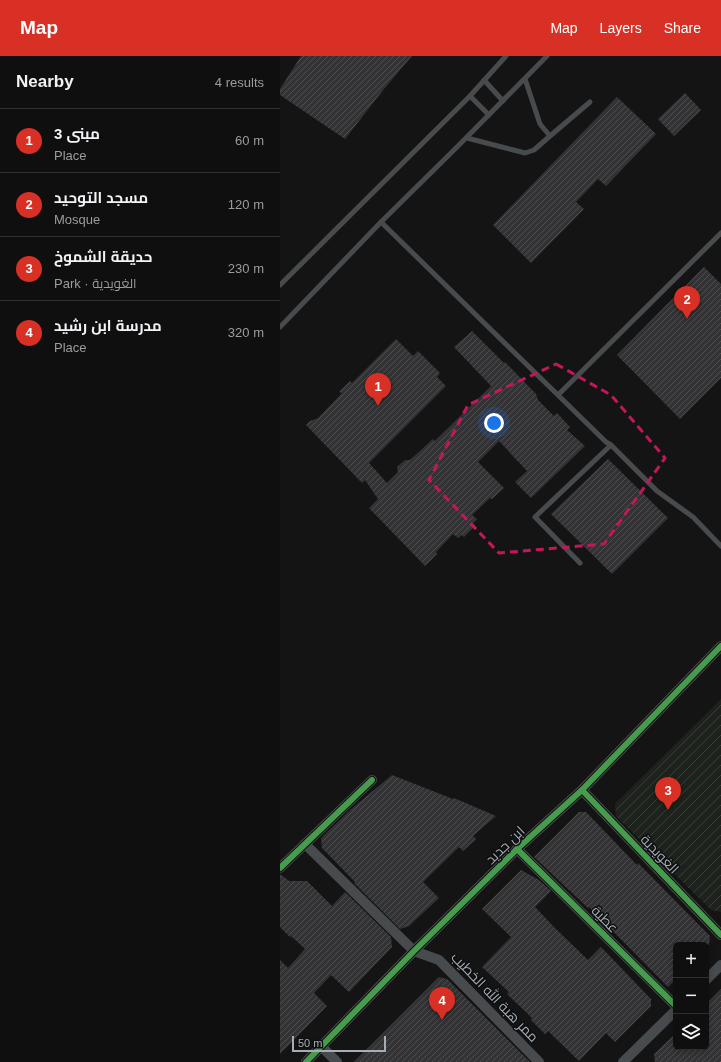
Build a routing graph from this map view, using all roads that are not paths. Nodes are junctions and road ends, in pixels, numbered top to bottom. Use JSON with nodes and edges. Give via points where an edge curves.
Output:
{"nodes":[{"id":1,"x":506,"y":56,"type":"edge"},
{"id":2,"x":547,"y":56,"type":"edge"},
{"id":3,"x":525,"y":79,"type":"junction"},
{"id":4,"x":484,"y":80,"type":"junction"},
{"id":5,"x":470,"y":96,"type":"junction"},
{"id":6,"x":503,"y":101,"type":"junction"},
{"id":7,"x":590,"y":102,"type":"dead end"},
{"id":8,"x":489,"y":115,"type":"junction"},
{"id":9,"x":550,"y":136,"type":"junction"},
{"id":10,"x":467,"y":138,"type":"junction"},
{"id":11,"x":381,"y":222,"type":"junction"},
{"id":12,"x":721,"y":233,"type":"edge"},
{"id":13,"x":280,"y":285,"type":"edge"},
{"id":14,"x":280,"y":327,"type":"edge"},
{"id":15,"x":558,"y":394,"type":"junction"},
{"id":16,"x":611,"y":445,"type":"junction"},
{"id":17,"x":721,"y":546,"type":"edge"},
{"id":18,"x":580,"y":564,"type":"dead end"},
{"id":19,"x":721,"y":646,"type":"edge"},
{"id":20,"x":372,"y":780,"type":"dead end"},
{"id":21,"x":582,"y":790,"type":"junction"},
{"id":22,"x":305,"y":844,"type":"junction"},
{"id":23,"x":517,"y":850,"type":"junction"},
{"id":24,"x":280,"y":868,"type":"edge"},
{"id":25,"x":721,"y":935,"type":"edge"},
{"id":26,"x":414,"y":951,"type":"junction"},
{"id":27,"x":721,"y":965,"type":"edge"},
{"id":28,"x":708,"y":978,"type":"edge"},
{"id":29,"x":673,"y":1003,"type":"edge"},
{"id":30,"x":673,"y":1014,"type":"edge"},
{"id":31,"x":322,"y":1047,"type":"junction"},
{"id":32,"x":635,"y":1058,"type":"edge"},
{"id":33,"x":306,"y":1062,"type":"edge"},
{"id":34,"x":337,"y":1062,"type":"edge"},
{"id":35,"x":539,"y":1062,"type":"edge"},
{"id":36,"x":623,"y":1062,"type":"edge"}],
"edges":[{"from":1,"to":4,"type":"lane"},
{"from":2,"to":3,"type":"lane"},
{"from":3,"to":6,"type":"lane"},
{"from":3,"to":9,"type":"lane","via":[[540,124]]},
{"from":4,"to":5,"type":"lane"},
{"from":4,"to":6,"type":"lane"},
{"from":5,"to":8,"type":"lane"},
{"from":5,"to":13,"type":"lane"},
{"from":6,"to":8,"type":"lane"},
{"from":7,"to":9,"type":"lane"},
{"from":8,"to":10,"type":"lane"},
{"from":9,"to":10,"type":"lane","via":[[534,150],[525,154]]},
{"from":10,"to":11,"type":"lane"},
{"from":11,"to":14,"type":"lane"},
{"from":11,"to":15,"type":"lane"},
{"from":12,"to":15,"type":"lane"},
{"from":15,"to":16,"type":"lane"},
{"from":16,"to":17,"type":"lane","via":[[657,491],[693,517]]},
{"from":16,"to":18,"type":"lane","via":[[535,517]]},
{"from":19,"to":21,"type":"street","name":"ابن جديد"},
{"from":20,"to":22,"type":"street"},
{"from":21,"to":23,"type":"street","name":"ابن جديد"},
{"from":21,"to":25,"type":"street","name":"الغويدية"},
{"from":22,"to":24,"type":"street"},
{"from":22,"to":26,"type":"street","name":"ممر هبة الله الخطيب"},
{"from":23,"to":26,"type":"street","name":"ابن جديد"},
{"from":23,"to":29,"type":"street","name":"عطية"},
{"from":26,"to":31,"type":"street","name":"ابن جديد"},
{"from":26,"to":35,"type":"street","name":"ممر هبة الله الخطيب","via":[[439,960]]},
{"from":27,"to":28,"type":"street"},
{"from":30,"to":32,"type":"street"},
{"from":31,"to":33,"type":"street","name":"ابن جديد"},
{"from":31,"to":34,"type":"street"},
{"from":32,"to":36,"type":"street"}]}
